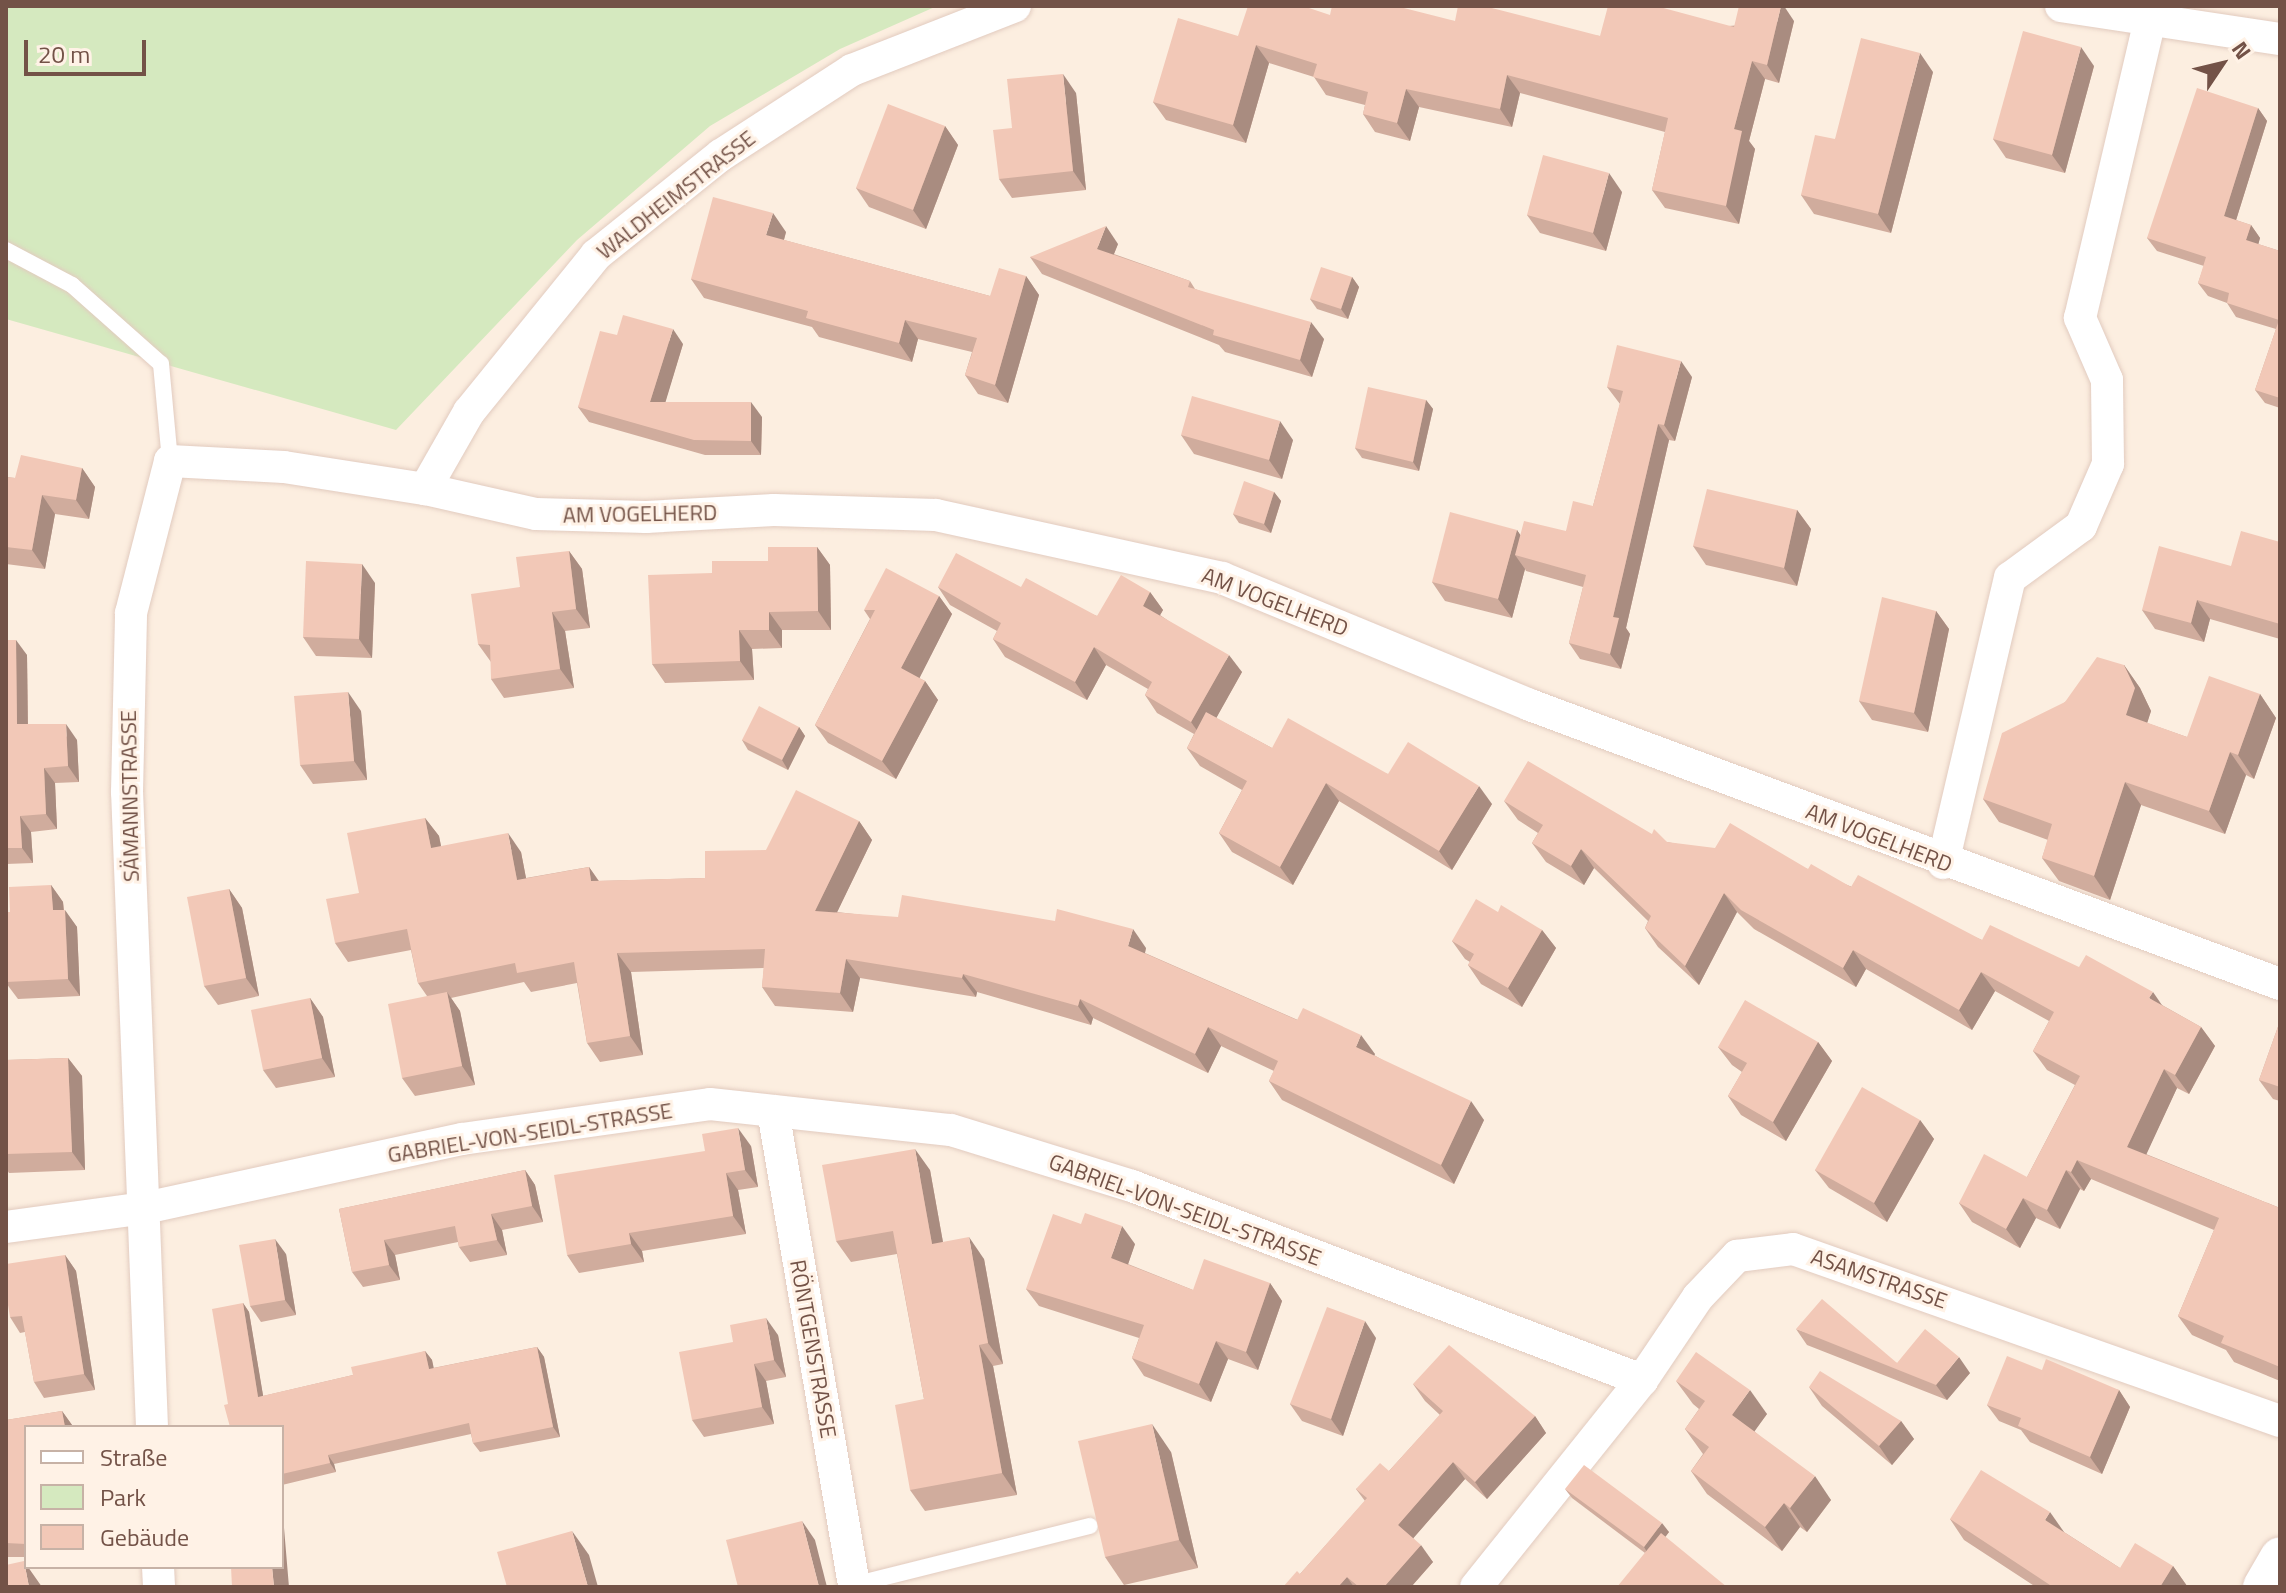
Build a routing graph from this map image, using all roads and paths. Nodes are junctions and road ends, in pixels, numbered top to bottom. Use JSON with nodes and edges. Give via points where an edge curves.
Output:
{"nodes":[{"id":1,"x":1015,"y":6,"type":"edge"},
{"id":2,"x":2061,"y":6,"type":"edge"},
{"id":3,"x":2150,"y":19,"type":"junction"},
{"id":4,"x":2280,"y":39,"type":"edge"},
{"id":5,"x":6,"y":250,"type":"edge"},
{"id":6,"x":170,"y":461,"type":"junction"},
{"id":7,"x":425,"y":489,"type":"junction"},
{"id":8,"x":1943,"y":863,"type":"junction"},
{"id":9,"x":2280,"y":984,"type":"edge"},
{"id":10,"x":773,"y":1111,"type":"junction"},
{"id":11,"x":145,"y":1208,"type":"junction"},
{"id":12,"x":6,"y":1227,"type":"edge"},
{"id":13,"x":1642,"y":1380,"type":"junction"},
{"id":14,"x":2280,"y":1421,"type":"edge"},
{"id":15,"x":152,"y":1425,"type":"edge"},
{"id":16,"x":1090,"y":1526,"type":"edge"},
{"id":17,"x":2280,"y":1557,"type":"edge"},
{"id":18,"x":853,"y":1586,"type":"edge"},
{"id":19,"x":1476,"y":1587,"type":"edge"},
{"id":20,"x":2263,"y":1587,"type":"edge"}],
"edges":[{"from":1,"to":7,"type":"street","name":"WALDHEIMSTRASSE","via":[[852,70],[721,155],[596,255],[469,412]]},
{"from":2,"to":3,"type":"street"},
{"from":3,"to":4,"type":"street"},
{"from":3,"to":8,"type":"street","via":[[2080,318],[2107,380],[2108,464],[2081,526],[2010,578]]},
{"from":5,"to":6,"type":"lane","name":"SÄMANNSTRASSE","via":[[72,285],[161,364]]},
{"from":6,"to":7,"type":"street","name":"AM VOGELHERD","via":[[284,467]]},
{"from":6,"to":11,"type":"street","name":"SÄMANNSTRASSE","via":[[131,613],[127,792]]},
{"from":7,"to":8,"type":"street","name":"AM VOGELHERD","via":[[536,514],[646,517],[774,510],[936,515],[1222,578],[1530,705]]},
{"from":8,"to":9,"type":"street","name":"AM VOGELHERD"},
{"from":10,"to":11,"type":"street","name":"GABRIEL-VON-SEIDL-STRASSE","via":[[710,1104],[462,1139]]},
{"from":10,"to":13,"type":"street","name":"GABRIEL-VON-SEIDL-STRASSE","via":[[951,1130],[1132,1186]]},
{"from":10,"to":18,"type":"street","name":"RÖNTGENSTRASSE"},
{"from":11,"to":12,"type":"street","name":"GABRIEL-VON-SEIDL-STRASSE"},
{"from":11,"to":15,"type":"street","name":"SÄMANNSTRASSE"},
{"from":13,"to":14,"type":"street","name":"ASAMSTRASSE","via":[[1698,1297],[1737,1256],[1793,1249]]},
{"from":13,"to":19,"type":"street","name":"ASAMSTRASSE"},
{"from":16,"to":18,"type":"lane"},
{"from":17,"to":20,"type":"street"}]}
